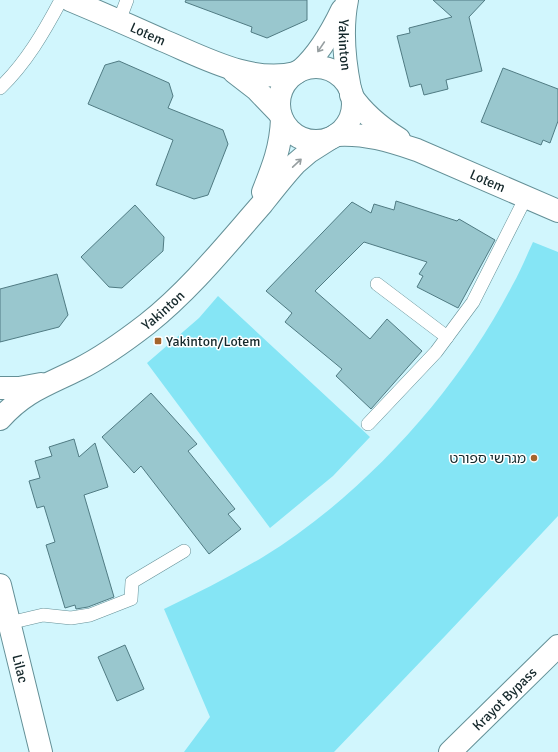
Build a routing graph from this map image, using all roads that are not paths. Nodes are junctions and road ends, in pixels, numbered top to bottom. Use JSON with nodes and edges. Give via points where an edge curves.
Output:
{"nodes":[{"id":1,"x":61,"y":0,"type":"edge"},
{"id":2,"x":70,"y":0,"type":"edge"},
{"id":3,"x":127,"y":0,"type":"edge"},
{"id":4,"x":346,"y":0,"type":"edge"},
{"id":5,"x":118,"y":21,"type":"junction"},
{"id":6,"x":226,"y":67,"type":"junction"},
{"id":7,"x":298,"y":72,"type":"junction"},
{"id":8,"x":0,"y":88,"type":"edge"},
{"id":9,"x":350,"y":92,"type":"junction"},
{"id":10,"x":281,"y":116,"type":"junction"},
{"id":11,"x":333,"y":136,"type":"junction"},
{"id":12,"x":417,"y":150,"type":"junction"},
{"id":13,"x":526,"y":197,"type":"junction"},
{"id":14,"x":558,"y":211,"type":"edge"},
{"id":15,"x":253,"y":213,"type":"junction"},
{"id":16,"x":377,"y":284,"type":"dead end"},
{"id":17,"x":448,"y":337,"type":"junction"},
{"id":18,"x":52,"y":382,"type":"junction"},
{"id":19,"x":0,"y":388,"type":"edge"},
{"id":20,"x":0,"y":419,"type":"edge"},
{"id":21,"x":368,"y":424,"type":"dead end"},
{"id":22,"x":184,"y":551,"type":"dead end"},
{"id":23,"x":0,"y":585,"type":"edge"},
{"id":24,"x":10,"y":623,"type":"junction"},
{"id":25,"x":558,"y":646,"type":"edge"},
{"id":26,"x":41,"y":752,"type":"edge"},
{"id":27,"x":450,"y":752,"type":"edge"}],
"edges":[{"from":1,"to":8,"type":"lane","via":[[36,44]]},
{"from":2,"to":5,"type":"main road","name":"Lotem"},
{"from":3,"to":5,"type":"lane"},
{"from":4,"to":7,"type":"main road","name":"Yakinton","one_way":true,"via":[[324,43]]},
{"from":4,"to":9,"type":"main road","name":"Yakinton","via":[[343,36]]},
{"from":5,"to":6,"type":"main road","name":"Lotem"},
{"from":6,"to":7,"type":"main road","name":"Lotem","via":[[268,75]]},
{"from":6,"to":10,"type":"main road","name":"Lotem","via":[[256,89]]},
{"from":7,"to":9,"type":"main road","via":[[312,67],[329,70],[343,79]]},
{"from":7,"to":10,"type":"main road","via":[[287,80],[281,91]]},
{"from":9,"to":11,"type":"main road","via":[[353,106],[350,117],[344,127]]},
{"from":9,"to":12,"type":"main road","name":"Lotem","via":[[376,122]]},
{"from":10,"to":11,"type":"main road","via":[[292,133],[302,138],[314,141]]},
{"from":10,"to":15,"type":"main road","name":"Yakinton","via":[[277,154]]},
{"from":11,"to":12,"type":"main road","name":"Lotem","via":[[368,136]]},
{"from":15,"to":11,"type":"main road","name":"Yakinton","one_way":true,"via":[[295,164]]},
{"from":12,"to":13,"type":"main road","name":"Lotem"},
{"from":13,"to":14,"type":"main road","name":"Lotem"},
{"from":13,"to":17,"type":"lane","via":[[473,302]]},
{"from":15,"to":18,"type":"main road","name":"Yakinton","via":[[189,285],[149,322],[104,355]]},
{"from":16,"to":17,"type":"lane"},
{"from":17,"to":21,"type":"lane"},
{"from":18,"to":19,"type":"main road","name":"Yakinton","via":[[19,388]]},
{"from":18,"to":20,"type":"main road","name":"Yakinton","via":[[22,398]]},
{"from":22,"to":24,"type":"lane","via":[[132,582],[131,599],[90,615],[71,618],[42,615]]},
{"from":23,"to":24,"type":"main road","name":"Lilac"},
{"from":24,"to":26,"type":"main road","name":"Lilac"},
{"from":25,"to":27,"type":"main road","name":"Krayot Bypass"}]}
